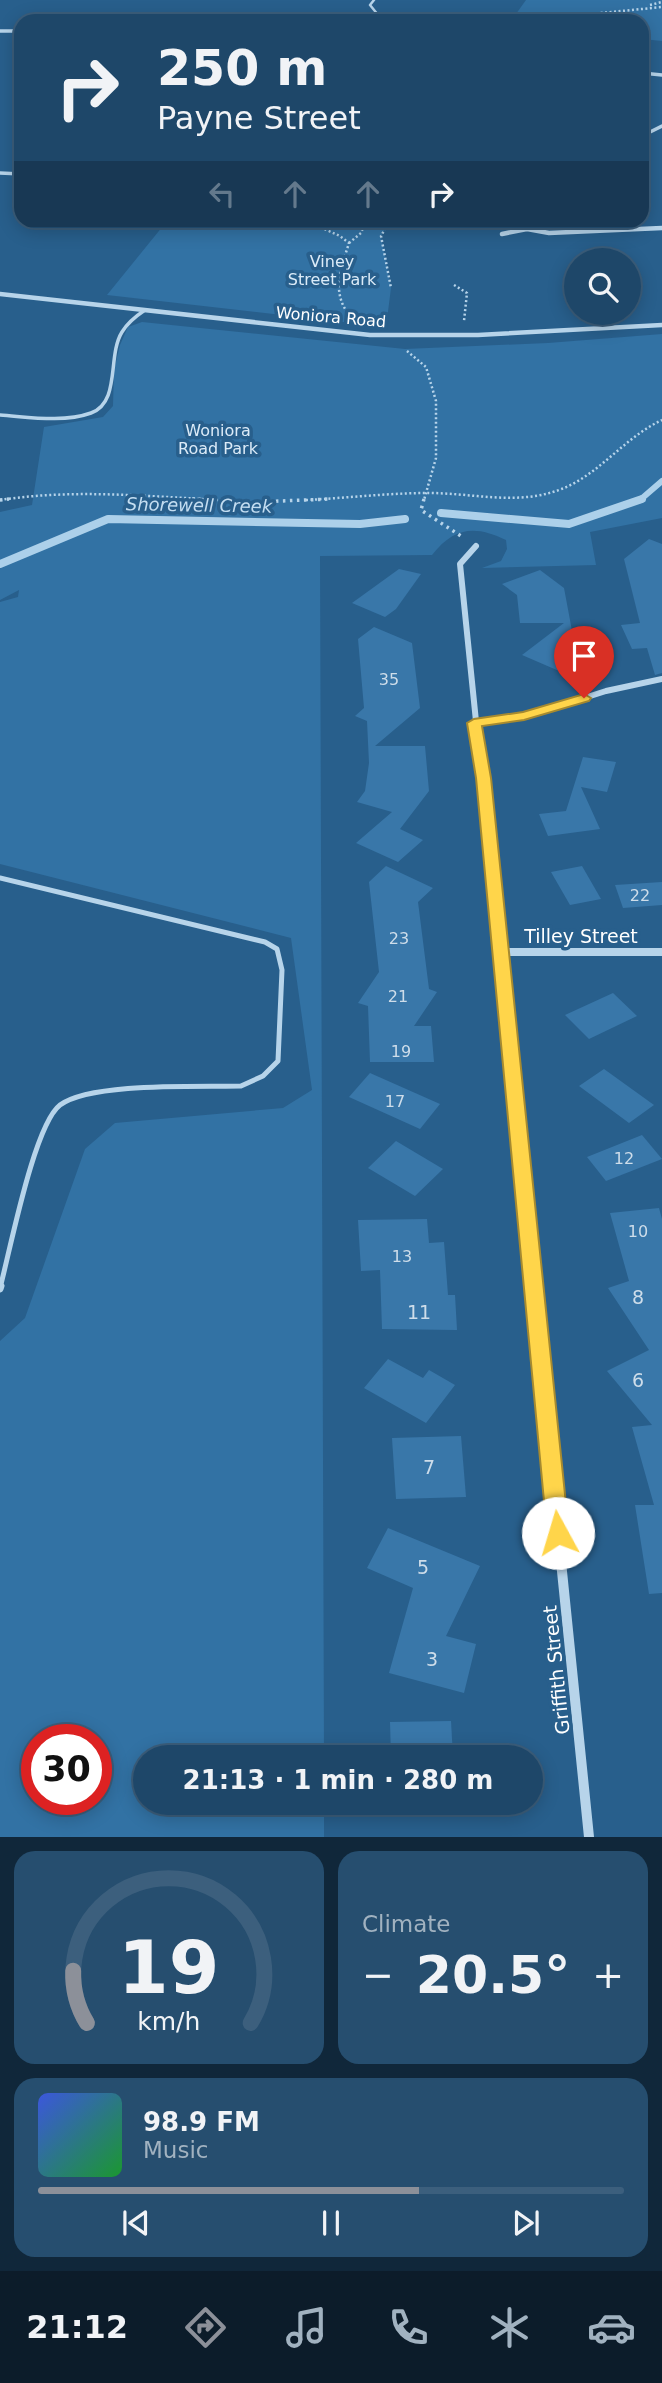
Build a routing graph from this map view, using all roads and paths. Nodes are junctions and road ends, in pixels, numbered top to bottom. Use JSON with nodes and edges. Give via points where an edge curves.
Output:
{"nodes":[{"id":1,"x":374,"y":0,"type":"edge"},
{"id":2,"x":662,"y":2,"type":"edge"},
{"id":3,"x":662,"y":7,"type":"edge"},
{"id":4,"x":636,"y":9,"type":"junction"},
{"id":5,"x":377,"y":14,"type":"edge"},
{"id":6,"x":588,"y":14,"type":"edge"},
{"id":7,"x":662,"y":126,"type":"edge"},
{"id":8,"x":655,"y":130,"type":"junction"},
{"id":9,"x":662,"y":132,"type":"edge"},
{"id":10,"x":649,"y":133,"type":"edge"},
{"id":11,"x":322,"y":228,"type":"edge"},
{"id":12,"x":364,"y":228,"type":"edge"},
{"id":13,"x":386,"y":228,"type":"edge"},
{"id":14,"x":662,"y":228,"type":"edge"},
{"id":15,"x":527,"y":229,"type":"joint"},
{"id":16,"x":502,"y":234,"type":"dead end"},
{"id":17,"x":349,"y":243,"type":"junction"},
{"id":18,"x":454,"y":285,"type":"dead end"},
{"id":19,"x":391,"y":288,"type":"dead end"},
{"id":20,"x":0,"y":294,"type":"edge"},
{"id":21,"x":145,"y":310,"type":"junction"},
{"id":22,"x":662,"y":325,"type":"edge"},
{"id":23,"x":370,"y":335,"type":"junction"},
{"id":24,"x":478,"y":335,"type":"junction"},
{"id":25,"x":406,"y":336,"type":"junction"},
{"id":26,"x":0,"y":415,"type":"edge"},
{"id":27,"x":662,"y":420,"type":"edge"},
{"id":28,"x":424,"y":493,"type":"junction"},
{"id":29,"x":0,"y":500,"type":"edge"},
{"id":30,"x":476,"y":547,"type":"joint"},
{"id":31,"x":662,"y":679,"type":"edge"},
{"id":32,"x":474,"y":723,"type":"junction"},
{"id":33,"x":0,"y":878,"type":"edge"},
{"id":34,"x":499,"y":952,"type":"junction"},
{"id":35,"x":662,"y":952,"type":"edge"},
{"id":36,"x":0,"y":1289,"type":"edge"},
{"id":37,"x":589,"y":1837,"type":"edge"}],
"edges":[{"from":1,"to":5,"type":"lane","via":[[370,5]]},
{"from":2,"to":4,"type":"path"},
{"from":3,"to":4,"type":"path"},
{"from":4,"to":6,"type":"path"},
{"from":7,"to":8,"type":"street"},
{"from":8,"to":9,"type":"street"},
{"from":8,"to":10,"type":"street"},
{"from":11,"to":17,"type":"path"},
{"from":12,"to":17,"type":"path"},
{"from":13,"to":19,"type":"path","via":[[381,236]]},
{"from":14,"to":15,"type":"street","via":[[549,233]]},
{"from":15,"to":16,"type":"street"},
{"from":17,"to":23,"type":"path","via":[[335,291],[340,307]]},
{"from":18,"to":24,"type":"path","via":[[467,293],[464,328]]},
{"from":20,"to":21,"type":"street","name":"Woniora Road"},
{"from":21,"to":23,"type":"street","name":"Woniora Road"},
{"from":21,"to":26,"type":"lane","via":[[124,326],[111,362],[103,408],[79,416]]},
{"from":22,"to":24,"type":"street","name":"Woniora Road"},
{"from":23,"to":25,"type":"street","name":"Woniora Road"},
{"from":24,"to":25,"type":"street","name":"Woniora Road"},
{"from":25,"to":28,"type":"path","via":[[404,349],[426,367],[436,401],[436,458]]},
{"from":27,"to":28,"type":"path","via":[[633,435],[558,491],[509,497]]},
{"from":28,"to":29,"type":"path","via":[[256,502],[91,492]]},
{"from":28,"to":30,"type":"path","via":[[421,510]]},
{"from":30,"to":32,"type":"street","name":"Griffith Street","via":[[460,564]]},
{"from":31,"to":32,"type":"street","via":[[519,717]]},
{"from":32,"to":34,"type":"street","name":"Griffith Street"},
{"from":33,"to":36,"type":"lane","via":[[265,942],[277,950],[282,970],[278,1060],[263,1076],[241,1086],[96,1091],[60,1105],[41,1133]]},
{"from":34,"to":35,"type":"street","name":"Tilley Street"},
{"from":34,"to":37,"type":"street","name":"Griffith Street"}]}
